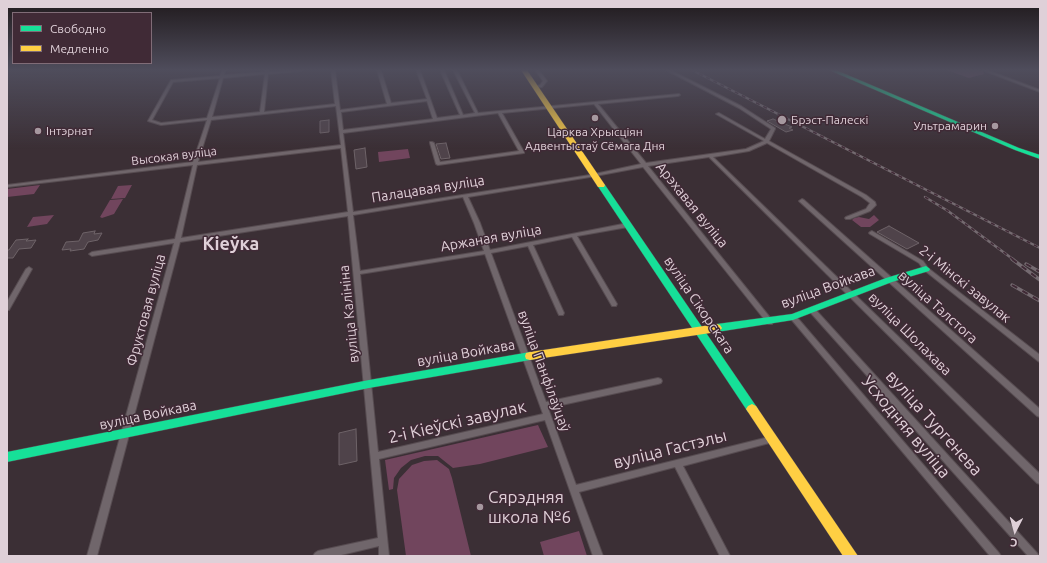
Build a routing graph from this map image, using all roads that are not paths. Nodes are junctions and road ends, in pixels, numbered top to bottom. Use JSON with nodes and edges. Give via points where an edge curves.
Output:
{"nodes":[{"id":1,"x":164,"y":96,"type":"edge"},
{"id":2,"x":215,"y":96,"type":"edge"},
{"id":3,"x":264,"y":96,"type":"edge"},
{"id":4,"x":336,"y":96,"type":"edge"},
{"id":5,"x":387,"y":96,"type":"edge"},
{"id":6,"x":428,"y":96,"type":"edge"},
{"id":7,"x":453,"y":96,"type":"edge"},
{"id":8,"x":468,"y":96,"type":"edge"},
{"id":9,"x":541,"y":96,"type":"edge"},
{"id":10,"x":657,"y":96,"type":"edge"},
{"id":11,"x":719,"y":96,"type":"edge"},
{"id":12,"x":894,"y":96,"type":"edge"},
{"id":13,"x":429,"y":100,"type":"junction"},
{"id":14,"x":594,"y":103,"type":"junction"},
{"id":15,"x":389,"y":105,"type":"junction"},
{"id":16,"x":338,"y":108,"type":"junction"},
{"id":17,"x":549,"y":108,"type":"junction"},
{"id":18,"x":498,"y":112,"type":"junction"},
{"id":19,"x":262,"y":113,"type":"junction"},
{"id":20,"x":477,"y":114,"type":"junction"},
{"id":21,"x":718,"y":114,"type":"dead end"},
{"id":22,"x":462,"y":116,"type":"junction"},
{"id":23,"x":209,"y":119,"type":"junction"},
{"id":24,"x":436,"y":120,"type":"junction"},
{"id":25,"x":341,"y":132,"type":"junction"},
{"id":26,"x":766,"y":142,"type":"junction"},
{"id":27,"x":432,"y":143,"type":"dead end"},
{"id":28,"x":343,"y":146,"type":"junction"},
{"id":29,"x":710,"y":156,"type":"junction"},
{"id":30,"x":1040,"y":157,"type":"edge"},
{"id":31,"x":196,"y":164,"type":"junction"},
{"id":32,"x":645,"y":165,"type":"junction"},
{"id":33,"x":592,"y":176,"type":"junction"},
{"id":34,"x":7,"y":186,"type":"edge"},
{"id":35,"x":465,"y":196,"type":"junction"},
{"id":36,"x":802,"y":201,"type":"dead end"},
{"id":37,"x":350,"y":213,"type":"junction"},
{"id":38,"x":848,"y":218,"type":"dead end"},
{"id":39,"x":628,"y":225,"type":"junction"},
{"id":40,"x":872,"y":233,"type":"dead end"},
{"id":41,"x":574,"y":236,"type":"junction"},
{"id":42,"x":178,"y":240,"type":"junction"},
{"id":43,"x":530,"y":244,"type":"junction"},
{"id":44,"x":487,"y":252,"type":"junction"},
{"id":45,"x":92,"y":254,"type":"dead end"},
{"id":46,"x":926,"y":269,"type":"junction"},
{"id":47,"x":29,"y":270,"type":"dead end"},
{"id":48,"x":357,"y":274,"type":"junction"},
{"id":49,"x":889,"y":280,"type":"junction"},
{"id":50,"x":852,"y":295,"type":"junction"},
{"id":51,"x":614,"y":304,"type":"dead end"},
{"id":52,"x":7,"y":308,"type":"edge"},
{"id":53,"x":812,"y":310,"type":"junction"},
{"id":54,"x":561,"y":313,"type":"dead end"},
{"id":55,"x":793,"y":317,"type":"junction"},
{"id":56,"x":770,"y":322,"type":"junction"},
{"id":57,"x":699,"y":332,"type":"junction"},
{"id":58,"x":526,"y":357,"type":"junction"},
{"id":59,"x":1040,"y":359,"type":"edge"},
{"id":60,"x":658,"y":382,"type":"dead end"},
{"id":61,"x":368,"y":384,"type":"junction"},
{"id":62,"x":543,"y":406,"type":"junction"},
{"id":63,"x":1040,"y":414,"type":"edge"},
{"id":64,"x":546,"y":417,"type":"junction"},
{"id":65,"x":126,"y":434,"type":"junction"},
{"id":66,"x":773,"y":439,"type":"junction"},
{"id":67,"x":375,"y":456,"type":"junction"},
{"id":68,"x":7,"y":457,"type":"edge"},
{"id":69,"x":677,"y":463,"type":"junction"},
{"id":70,"x":1040,"y":480,"type":"edge"},
{"id":71,"x":575,"y":489,"type":"junction"},
{"id":72,"x":382,"y":541,"type":"junction"},
{"id":73,"x":92,"y":556,"type":"edge"},
{"id":74,"x":318,"y":556,"type":"edge"},
{"id":75,"x":384,"y":556,"type":"edge"},
{"id":76,"x":598,"y":556,"type":"edge"},
{"id":77,"x":725,"y":556,"type":"edge"},
{"id":78,"x":851,"y":556,"type":"edge"},
{"id":79,"x":996,"y":556,"type":"edge"},
{"id":80,"x":1034,"y":556,"type":"edge"}],
"edges":[{"from":1,"to":23,"type":"street","via":[[150,121],[161,124]]},
{"from":2,"to":23,"type":"street","name":"Фруктовая вуліца"},
{"from":3,"to":19,"type":"street"},
{"from":4,"to":16,"type":"street","name":"вуліца Калініна"},
{"from":5,"to":15,"type":"street"},
{"from":6,"to":13,"type":"street"},
{"from":7,"to":22,"type":"street"},
{"from":8,"to":20,"type":"street"},
{"from":9,"to":17,"type":"street","name":"вуліца Сікорскага"},
{"from":10,"to":14,"type":"street"},
{"from":11,"to":26,"type":"street","via":[[773,129]]},
{"from":12,"to":30,"type":"street"},
{"from":13,"to":15,"type":"street"},
{"from":13,"to":24,"type":"street"},
{"from":14,"to":17,"type":"street"},
{"from":14,"to":32,"type":"street","name":"Арэхавая вуліца"},
{"from":15,"to":16,"type":"street"},
{"from":16,"to":19,"type":"street"},
{"from":16,"to":25,"type":"street","name":"вуліца Калініна"},
{"from":17,"to":18,"type":"street"},
{"from":17,"to":33,"type":"street","name":"вуліца Сікорскага"},
{"from":18,"to":20,"type":"street"},
{"from":18,"to":27,"type":"street","via":[[522,152],[438,164]]},
{"from":19,"to":23,"type":"street"},
{"from":20,"to":22,"type":"street"},
{"from":21,"to":26,"type":"street"},
{"from":22,"to":24,"type":"street"},
{"from":23,"to":31,"type":"street","name":"Фруктовая вуліца"},
{"from":24,"to":25,"type":"street"},
{"from":25,"to":28,"type":"street","name":"вуліца Калініна"},
{"from":26,"to":29,"type":"street","name":"Палацавая вуліца","via":[[747,150]]},
{"from":26,"to":38,"type":"street","via":[[873,203],[868,210]]},
{"from":28,"to":31,"type":"street","name":"Высокая вуліца"},
{"from":28,"to":37,"type":"street","name":"вуліца Калініна"},
{"from":29,"to":32,"type":"street","name":"Палацавая вуліца"},
{"from":29,"to":50,"type":"street","name":"вуліца Шолахава"},
{"from":31,"to":34,"type":"street","name":"Высокая вуліца"},
{"from":31,"to":42,"type":"street","name":"Фруктовая вуліца"},
{"from":32,"to":33,"type":"street","name":"Палацавая вуліца"},
{"from":32,"to":56,"type":"street","name":"Арэхавая вуліца"},
{"from":33,"to":35,"type":"street","name":"Палацавая вуліца"},
{"from":33,"to":39,"type":"street","name":"вуліца Сікорскага"},
{"from":35,"to":37,"type":"street","name":"Палацавая вуліца"},
{"from":35,"to":44,"type":"street","name":"вуліца Панфілаўцаў"},
{"from":36,"to":49,"type":"street","name":"вуліца Талстога"},
{"from":37,"to":42,"type":"street","name":"Палацавая вуліца"},
{"from":37,"to":48,"type":"street","name":"вуліца Калініна"},
{"from":39,"to":41,"type":"street","name":"Аржаная вуліца"},
{"from":39,"to":57,"type":"street","name":"вуліца Сікорскага"},
{"from":40,"to":46,"type":"street","name":"2-і Мінскі завулак","via":[[921,262]]},
{"from":41,"to":43,"type":"street","name":"Аржаная вуліца"},
{"from":41,"to":51,"type":"street"},
{"from":42,"to":45,"type":"street","name":"Палацавая вуліца"},
{"from":42,"to":65,"type":"street","name":"Фруктовая вуліца"},
{"from":43,"to":44,"type":"street","name":"Аржаная вуліца"},
{"from":43,"to":54,"type":"street"},
{"from":44,"to":48,"type":"street","name":"Аржаная вуліца"},
{"from":44,"to":58,"type":"street","name":"вуліца Панфілаўцаў"},
{"from":46,"to":49,"type":"street","name":"вуліца Войкава"},
{"from":46,"to":59,"type":"street","name":"2-і Мінскі завулак"},
{"from":47,"to":52,"type":"street"},
{"from":48,"to":61,"type":"street","name":"вуліца Калініна"},
{"from":49,"to":50,"type":"street","name":"вуліца Войкава"},
{"from":49,"to":63,"type":"street","name":"вуліца Талстога"},
{"from":50,"to":53,"type":"street","name":"вуліца Войкава"},
{"from":50,"to":70,"type":"street","name":"вуліца Шолахава"},
{"from":53,"to":55,"type":"street","name":"вуліца Войкава"},
{"from":53,"to":80,"type":"street","name":"вуліца Тургенева"},
{"from":55,"to":56,"type":"street","name":"вуліца Войкава"},
{"from":55,"to":79,"type":"street","name":"Усходняя вуліца"},
{"from":56,"to":57,"type":"street","name":"вуліца Войкава"},
{"from":57,"to":58,"type":"street","name":"вуліца Войкава"},
{"from":57,"to":66,"type":"street","name":"вуліца Сікорскага"},
{"from":58,"to":61,"type":"street","name":"вуліца Войкава"},
{"from":58,"to":62,"type":"street","name":"вуліца Панфілаўцаў"},
{"from":60,"to":62,"type":"street"},
{"from":61,"to":65,"type":"street","name":"вуліца Войкава"},
{"from":61,"to":67,"type":"street","name":"вуліца Калініна"},
{"from":62,"to":64,"type":"street","name":"вуліца Панфілаўцаў"},
{"from":64,"to":67,"type":"street","name":"2-і Кіеўскі завулак"},
{"from":64,"to":71,"type":"street","name":"вуліца Панфілаўцаў"},
{"from":65,"to":68,"type":"street","name":"вуліца Войкава"},
{"from":65,"to":73,"type":"street","name":"Фруктовая вуліца"},
{"from":66,"to":69,"type":"street","name":"вуліца Гастэлы"},
{"from":66,"to":78,"type":"street","name":"вуліца Сікорскага"},
{"from":67,"to":72,"type":"street","name":"вуліца Калініна"},
{"from":69,"to":71,"type":"street","name":"вуліца Гастэлы"},
{"from":69,"to":77,"type":"street"},
{"from":71,"to":76,"type":"street","name":"вуліца Панфілаўцаў"},
{"from":72,"to":74,"type":"street"},
{"from":72,"to":75,"type":"street","name":"вуліца Калініна"}]}
